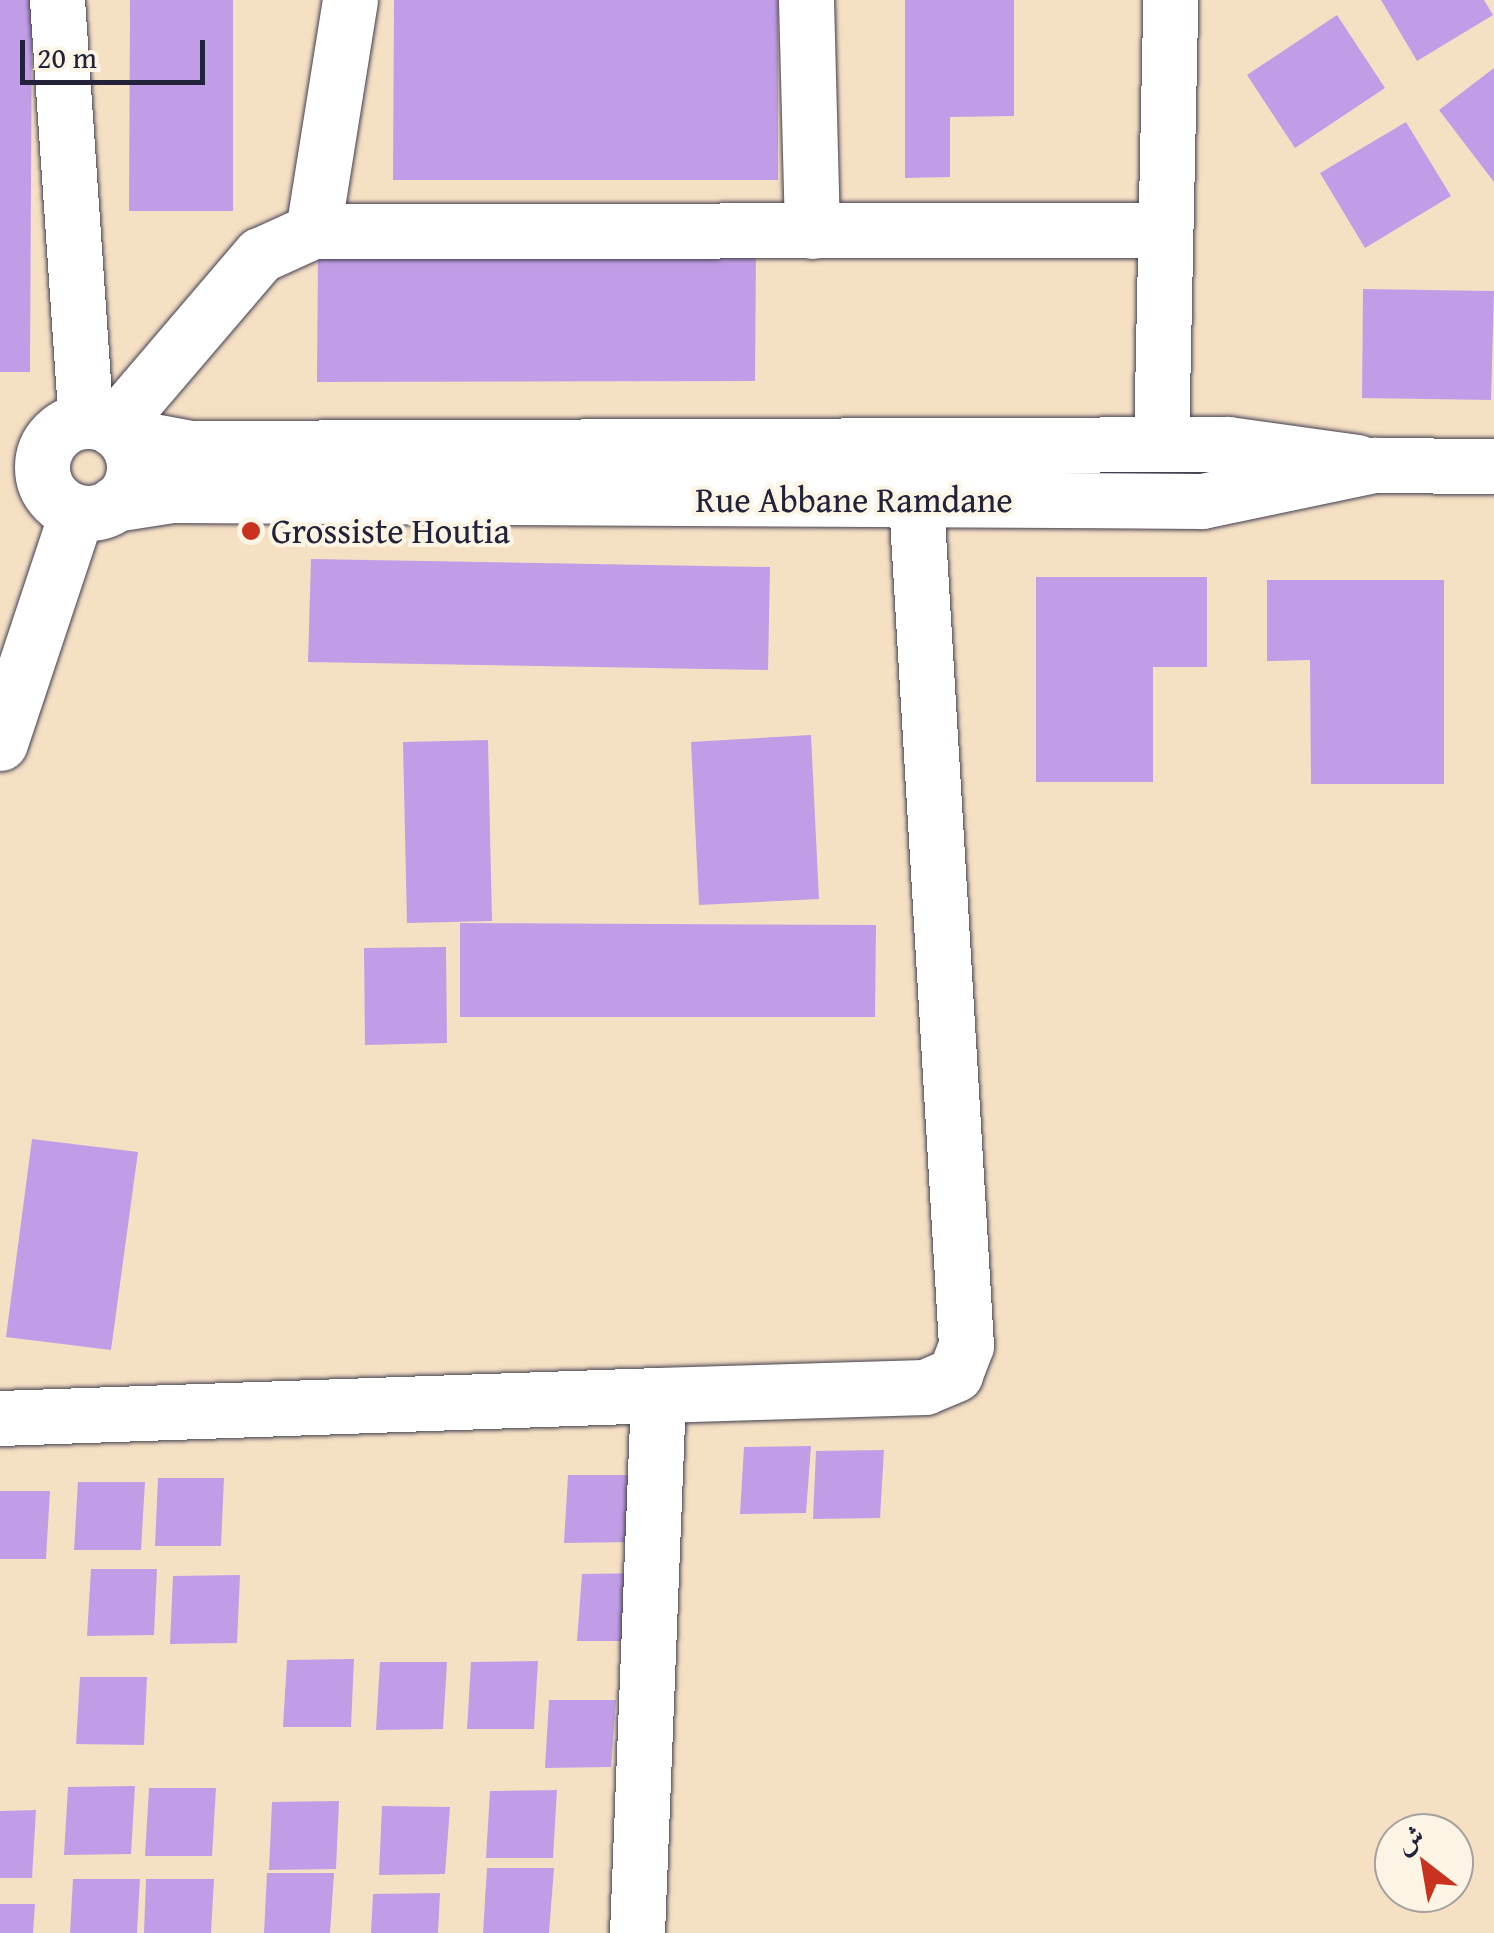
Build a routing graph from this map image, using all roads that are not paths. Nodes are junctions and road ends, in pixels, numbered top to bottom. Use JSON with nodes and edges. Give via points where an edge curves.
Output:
{"nodes":[{"id":1,"x":57,"y":0,"type":"edge"},
{"id":2,"x":350,"y":0,"type":"edge"},
{"id":3,"x":806,"y":0,"type":"edge"},
{"id":4,"x":1170,"y":0,"type":"edge"},
{"id":5,"x":1165,"y":230,"type":"junction"},
{"id":6,"x":313,"y":231,"type":"junction"},
{"id":7,"x":812,"y":231,"type":"junction"},
{"id":8,"x":0,"y":433,"type":"edge"},
{"id":9,"x":1160,"y":444,"type":"junction"},
{"id":10,"x":76,"y":465,"type":"edge"},
{"id":11,"x":1375,"y":465,"type":"junction"},
{"id":12,"x":1494,"y":466,"type":"edge"},
{"id":13,"x":632,"y":473,"type":"junction"},
{"id":14,"x":916,"y":501,"type":"junction"},
{"id":15,"x":0,"y":744,"type":"edge"},
{"id":16,"x":658,"y":1395,"type":"junction"},
{"id":17,"x":0,"y":1418,"type":"edge"},
{"id":18,"x":637,"y":1933,"type":"edge"}],
"edges":[{"from":1,"to":10,"type":"street"},
{"from":2,"to":6,"type":"street"},
{"from":3,"to":7,"type":"street"},
{"from":4,"to":5,"type":"street"},
{"from":5,"to":7,"type":"street"},
{"from":5,"to":9,"type":"street"},
{"from":6,"to":7,"type":"street"},
{"from":6,"to":10,"type":"street","via":[[260,254]]},
{"from":8,"to":10,"type":"street","name":"Rue Abbane Ramdane"},
{"from":9,"to":11,"type":"street","name":"Rue Abbane Ramdane","via":[[1282,449]]},
{"from":9,"to":13,"type":"street","name":"Rue Abbane Ramdane"},
{"from":10,"to":13,"type":"street","name":"Rue Abbane Ramdane","via":[[159,447]]},
{"from":10,"to":15,"type":"street"},
{"from":11,"to":12,"type":"street"},
{"from":11,"to":14,"type":"street","name":"Rue Abbane Ramdane","via":[[1202,501]]},
{"from":13,"to":14,"type":"street","name":"Rue Abbane Ramdane"},
{"from":14,"to":16,"type":"street","via":[[961,1365],[924,1387]]},
{"from":16,"to":17,"type":"street"},
{"from":16,"to":18,"type":"street"}]}
